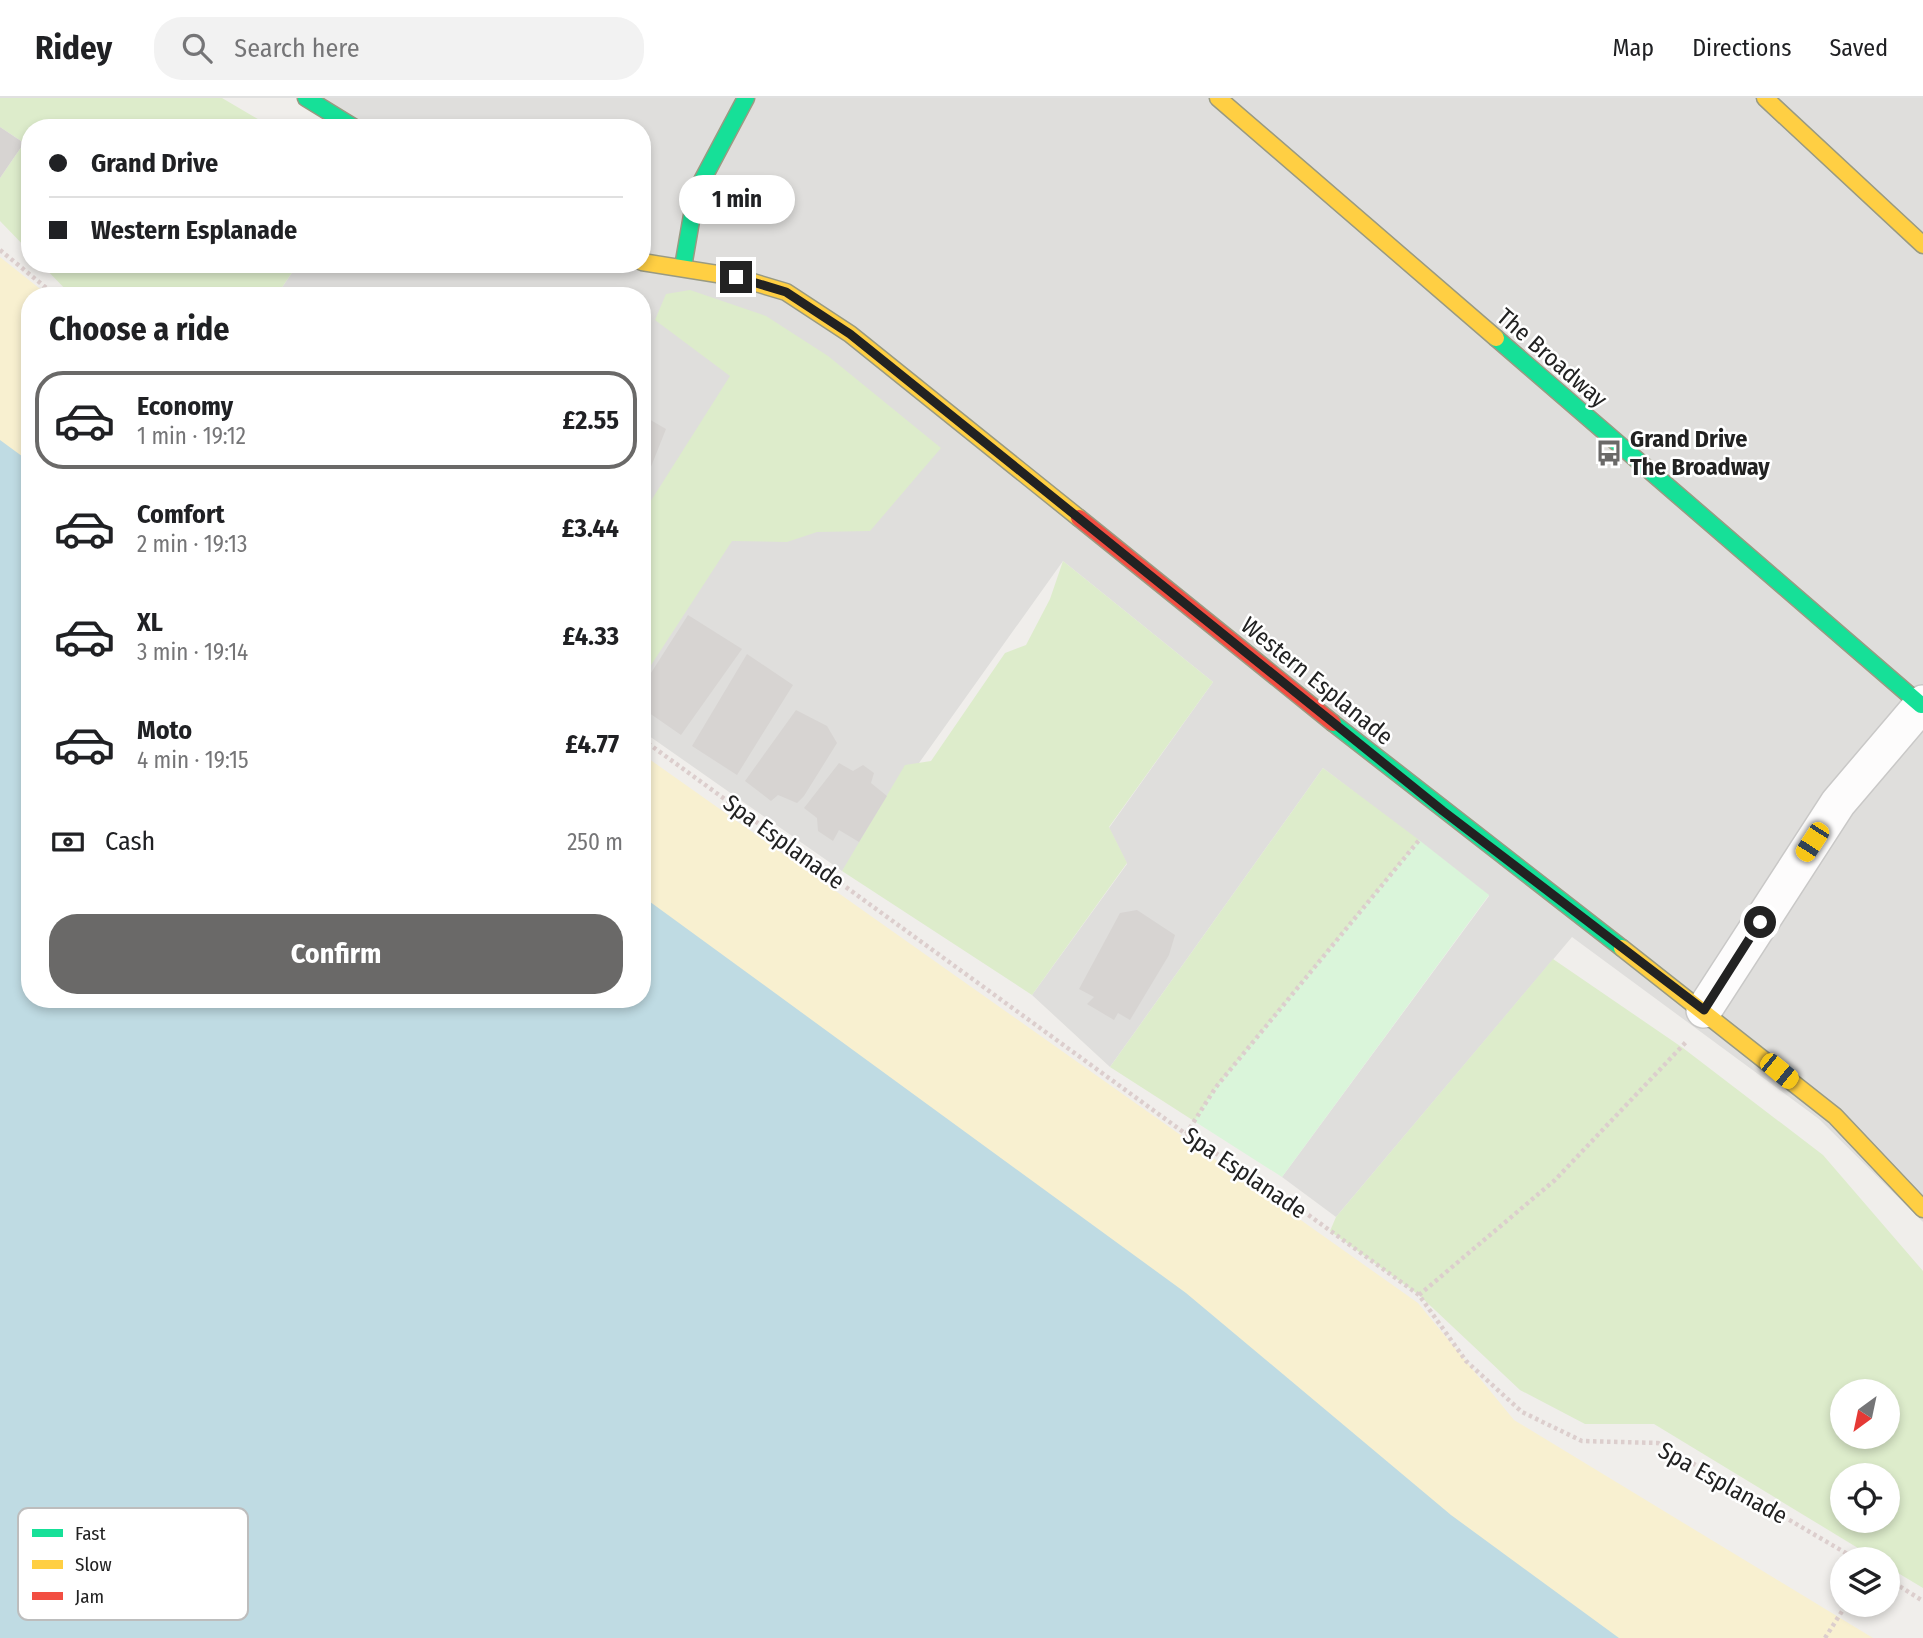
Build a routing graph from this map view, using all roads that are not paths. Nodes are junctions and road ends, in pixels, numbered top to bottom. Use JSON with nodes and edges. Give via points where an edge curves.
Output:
{"nodes":[{"id":1,"x":306,"y":98,"type":"edge"},
{"id":2,"x":746,"y":98,"type":"edge"},
{"id":3,"x":1219,"y":98,"type":"edge"},
{"id":4,"x":1765,"y":98,"type":"edge"},
{"id":5,"x":340,"y":119,"type":"edge"},
{"id":6,"x":1923,"y":245,"type":"edge"},
{"id":7,"x":651,"y":263,"type":"edge"},
{"id":8,"x":683,"y":267,"type":"junction"},
{"id":9,"x":1922,"y":704,"type":"edge"},
{"id":10,"x":1704,"y":1010,"type":"junction"},
{"id":11,"x":1923,"y":1209,"type":"edge"}],
"edges":[{"from":1,"to":5,"type":"street"},
{"from":2,"to":8,"type":"street","via":[[696,192]]},
{"from":3,"to":9,"type":"street","name":"The Broadway"},
{"from":4,"to":6,"type":"street"},
{"from":7,"to":8,"type":"street","name":"Western Esplanade"},
{"from":8,"to":10,"type":"street","name":"Western Esplanade","via":[[786,292],[850,334],[1443,811]]},
{"from":9,"to":10,"type":"street","via":[[1838,803]]},
{"from":10,"to":11,"type":"street","name":"Western Esplanade","via":[[1835,1116]]}]}
